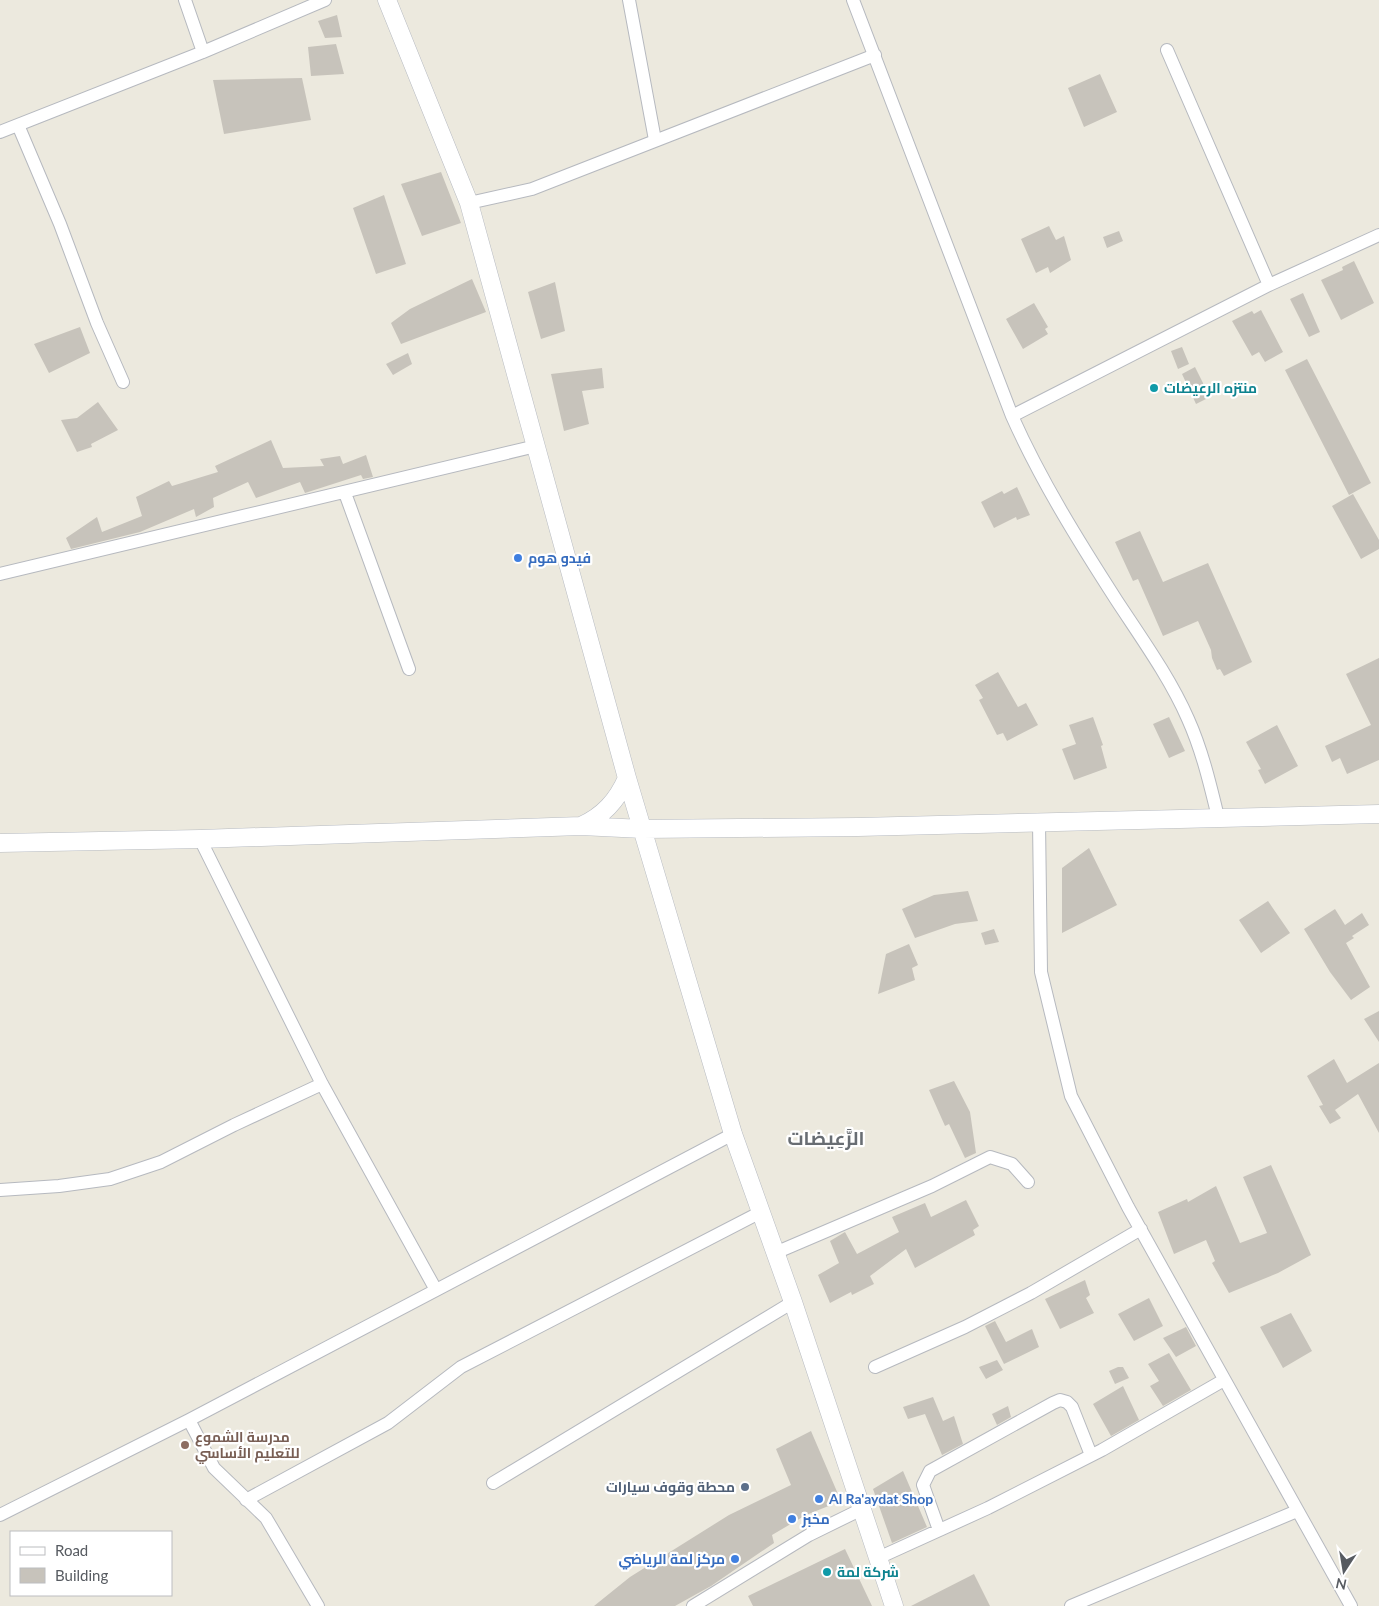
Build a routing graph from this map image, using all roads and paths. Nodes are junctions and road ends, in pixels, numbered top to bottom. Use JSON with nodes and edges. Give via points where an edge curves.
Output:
{"nodes":[{"id":1,"x":185,"y":0,"type":"edge"},
{"id":2,"x":325,"y":0,"type":"edge"},
{"id":3,"x":387,"y":0,"type":"edge"},
{"id":4,"x":629,"y":0,"type":"edge"},
{"id":5,"x":853,"y":0,"type":"edge"},
{"id":6,"x":1167,"y":50,"type":"dead end"},
{"id":7,"x":203,"y":52,"type":"junction"},
{"id":8,"x":875,"y":55,"type":"junction"},
{"id":9,"x":18,"y":125,"type":"junction"},
{"id":10,"x":0,"y":132,"type":"edge"},
{"id":11,"x":655,"y":140,"type":"junction"},
{"id":12,"x":469,"y":203,"type":"junction"},
{"id":13,"x":1379,"y":235,"type":"edge"},
{"id":14,"x":1269,"y":285,"type":"junction"},
{"id":15,"x":123,"y":382,"type":"dead end"},
{"id":16,"x":1012,"y":416,"type":"junction"},
{"id":17,"x":536,"y":446,"type":"junction"},
{"id":18,"x":345,"y":493,"type":"junction"},
{"id":19,"x":0,"y":574,"type":"edge"},
{"id":20,"x":409,"y":669,"type":"dead end"},
{"id":21,"x":627,"y":778,"type":"junction"},
{"id":22,"x":1379,"y":814,"type":"edge"},
{"id":23,"x":1218,"y":817,"type":"junction"},
{"id":24,"x":1039,"y":822,"type":"junction"},
{"id":25,"x":581,"y":826,"type":"junction"},
{"id":26,"x":643,"y":828,"type":"junction"},
{"id":27,"x":200,"y":839,"type":"junction"},
{"id":28,"x":0,"y":843,"type":"edge"},
{"id":29,"x":322,"y":1084,"type":"junction"},
{"id":30,"x":733,"y":1134,"type":"junction"},
{"id":31,"x":1028,"y":1182,"type":"dead end"},
{"id":32,"x":0,"y":1190,"type":"edge"},
{"id":33,"x":760,"y":1212,"type":"junction"},
{"id":34,"x":1141,"y":1229,"type":"junction"},
{"id":35,"x":775,"y":1253,"type":"junction"},
{"id":36,"x":436,"y":1290,"type":"junction"},
{"id":37,"x":793,"y":1302,"type":"junction"},
{"id":38,"x":875,"y":1367,"type":"dead end"},
{"id":39,"x":1224,"y":1380,"type":"junction"},
{"id":40,"x":189,"y":1420,"type":"junction"},
{"id":41,"x":1091,"y":1455,"type":"junction"},
{"id":42,"x":493,"y":1483,"type":"dead end"},
{"id":43,"x":246,"y":1500,"type":"junction"},
{"id":44,"x":862,"y":1509,"type":"junction"},
{"id":45,"x":1297,"y":1511,"type":"junction"},
{"id":46,"x":0,"y":1515,"type":"edge"},
{"id":47,"x":939,"y":1530,"type":"junction"},
{"id":48,"x":878,"y":1558,"type":"junction"},
{"id":49,"x":318,"y":1606,"type":"edge"},
{"id":50,"x":693,"y":1606,"type":"edge"},
{"id":51,"x":894,"y":1606,"type":"edge"},
{"id":52,"x":1071,"y":1606,"type":"edge"},
{"id":53,"x":1351,"y":1606,"type":"edge"}],
"edges":[{"from":1,"to":7,"type":"street"},
{"from":2,"to":7,"type":"street"},
{"from":3,"to":12,"type":"street"},
{"from":4,"to":11,"type":"street"},
{"from":5,"to":8,"type":"street"},
{"from":6,"to":14,"type":"street"},
{"from":7,"to":9,"type":"street"},
{"from":8,"to":11,"type":"street"},
{"from":8,"to":16,"type":"street"},
{"from":9,"to":10,"type":"street"},
{"from":9,"to":15,"type":"street"},
{"from":11,"to":12,"type":"street","via":[[532,189]]},
{"from":12,"to":17,"type":"street"},
{"from":13,"to":14,"type":"street"},
{"from":14,"to":16,"type":"street"},
{"from":16,"to":23,"type":"street","via":[[1031,458],[1089,558],[1151,653],[1188,718]]},
{"from":17,"to":18,"type":"street"},
{"from":17,"to":21,"type":"street"},
{"from":18,"to":19,"type":"street"},
{"from":18,"to":20,"type":"street"},
{"from":21,"to":25,"type":"street","via":[[621,793],[609,807]]},
{"from":21,"to":26,"type":"street"},
{"from":22,"to":23,"type":"street"},
{"from":23,"to":24,"type":"street"},
{"from":24,"to":26,"type":"street"},
{"from":24,"to":34,"type":"street","via":[[1041,972],[1071,1096]]},
{"from":25,"to":26,"type":"street"},
{"from":25,"to":27,"type":"street"},
{"from":26,"to":30,"type":"street"},
{"from":27,"to":28,"type":"street"},
{"from":27,"to":29,"type":"street"},
{"from":29,"to":32,"type":"street","via":[[161,1162],[110,1180]]},
{"from":29,"to":36,"type":"street"},
{"from":30,"to":33,"type":"street"},
{"from":30,"to":36,"type":"street"},
{"from":31,"to":35,"type":"street","via":[[1012,1164],[990,1156],[923,1190]]},
{"from":33,"to":35,"type":"street"},
{"from":33,"to":43,"type":"street","via":[[461,1367],[388,1423]]},
{"from":34,"to":38,"type":"street","via":[[1032,1293]]},
{"from":34,"to":39,"type":"street"},
{"from":35,"to":37,"type":"street"},
{"from":36,"to":40,"type":"street"},
{"from":37,"to":42,"type":"street"},
{"from":37,"to":44,"type":"street"},
{"from":39,"to":41,"type":"street"},
{"from":39,"to":45,"type":"street"},
{"from":40,"to":43,"type":"street","via":[[214,1468]]},
{"from":40,"to":46,"type":"street"},
{"from":41,"to":47,"type":"street"},
{"from":41,"to":47,"type":"street","via":[[1072,1407],[1060,1400],[1053,1403],[930,1471],[923,1485]]},
{"from":43,"to":49,"type":"street","via":[[266,1518]]},
{"from":44,"to":48,"type":"street"},
{"from":44,"to":50,"type":"street","via":[[809,1535]]},
{"from":45,"to":52,"type":"street"},
{"from":45,"to":53,"type":"street"},
{"from":47,"to":48,"type":"street"},
{"from":48,"to":51,"type":"street"}]}
